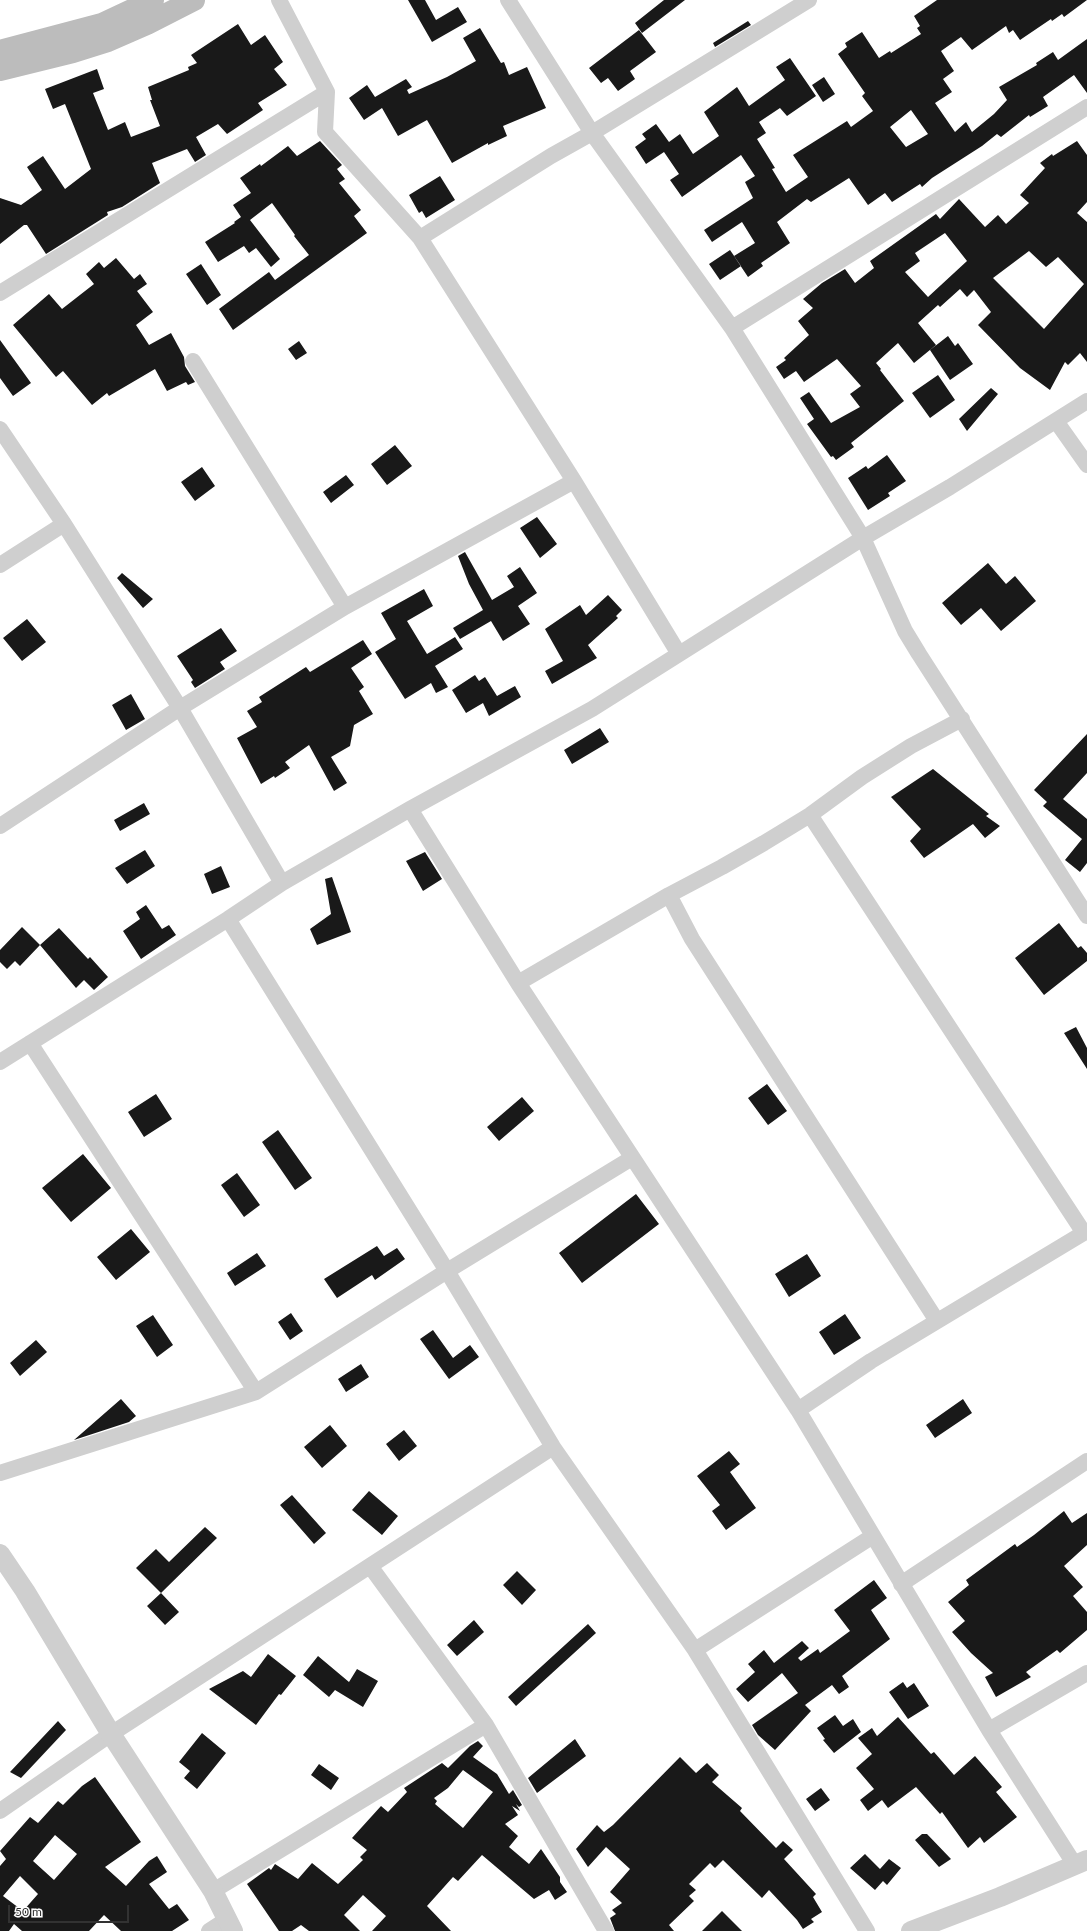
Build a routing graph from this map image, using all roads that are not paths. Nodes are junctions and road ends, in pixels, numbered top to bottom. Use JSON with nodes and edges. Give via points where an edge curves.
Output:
{"nodes":[{"id":1,"x":153,"y":0,"type":"edge"},
{"id":2,"x":194,"y":0,"type":"edge"},
{"id":3,"x":278,"y":0,"type":"edge"},
{"id":4,"x":508,"y":0,"type":"edge"},
{"id":5,"x":809,"y":0,"type":"edge"},
{"id":6,"x":0,"y":50,"type":"edge"},
{"id":7,"x":0,"y":70,"type":"edge"},
{"id":8,"x":327,"y":92,"type":"junction"},
{"id":9,"x":1087,"y":107,"type":"edge"},
{"id":10,"x":592,"y":133,"type":"junction"},
{"id":11,"x":420,"y":238,"type":"junction"},
{"id":12,"x":0,"y":293,"type":"edge"},
{"id":13,"x":732,"y":328,"type":"junction"},
{"id":14,"x":193,"y":361,"type":"dead end"},
{"id":15,"x":1087,"y":401,"type":"edge"},
{"id":16,"x":1056,"y":421,"type":"junction"},
{"id":17,"x":0,"y":428,"type":"edge"},
{"id":18,"x":1087,"y":465,"type":"edge"},
{"id":19,"x":574,"y":481,"type":"junction"},
{"id":20,"x":64,"y":524,"type":"junction"},
{"id":21,"x":864,"y":538,"type":"junction"},
{"id":22,"x":0,"y":566,"type":"edge"},
{"id":23,"x":346,"y":607,"type":"junction"},
{"id":24,"x":679,"y":654,"type":"junction"},
{"id":25,"x":180,"y":708,"type":"junction"},
{"id":26,"x":962,"y":719,"type":"junction"},
{"id":27,"x":410,"y":809,"type":"junction"},
{"id":28,"x":810,"y":815,"type":"junction"},
{"id":29,"x":0,"y":826,"type":"edge"},
{"id":30,"x":282,"y":883,"type":"junction"},
{"id":31,"x":669,"y":895,"type":"junction"},
{"id":32,"x":1087,"y":916,"type":"edge"},
{"id":33,"x":228,"y":919,"type":"junction"},
{"id":34,"x":518,"y":982,"type":"junction"},
{"id":35,"x":30,"y":1042,"type":"junction"},
{"id":36,"x":0,"y":1062,"type":"edge"},
{"id":37,"x":632,"y":1158,"type":"junction"},
{"id":38,"x":1086,"y":1232,"type":"edge"},
{"id":39,"x":446,"y":1271,"type":"junction"},
{"id":40,"x":937,"y":1321,"type":"junction"},
{"id":41,"x":256,"y":1392,"type":"junction"},
{"id":42,"x":798,"y":1410,"type":"junction"},
{"id":43,"x":553,"y":1447,"type":"junction"},
{"id":44,"x":1087,"y":1462,"type":"edge"},
{"id":45,"x":0,"y":1473,"type":"edge"},
{"id":46,"x":874,"y":1536,"type":"junction"},
{"id":47,"x":0,"y":1554,"type":"edge"},
{"id":48,"x":370,"y":1566,"type":"junction"},
{"id":49,"x":901,"y":1584,"type":"junction"},
{"id":50,"x":694,"y":1650,"type":"junction"},
{"id":51,"x":1087,"y":1673,"type":"edge"},
{"id":52,"x":486,"y":1725,"type":"junction"},
{"id":53,"x":989,"y":1730,"type":"junction"},
{"id":54,"x":111,"y":1734,"type":"junction"},
{"id":55,"x":0,"y":1812,"type":"edge"},
{"id":56,"x":1081,"y":1863,"type":"edge"},
{"id":57,"x":213,"y":1891,"type":"junction"},
{"id":58,"x":230,"y":1925,"type":"edge"},
{"id":59,"x":209,"y":1931,"type":"edge"},
{"id":60,"x":606,"y":1931,"type":"edge"},
{"id":61,"x":867,"y":1931,"type":"edge"},
{"id":62,"x":910,"y":1931,"type":"edge"}],
"edges":[{"from":1,"to":6,"type":"main road","via":[[102,24]]},
{"from":2,"to":7,"type":"main road","via":[[108,41]]},
{"from":3,"to":8,"type":"street"},
{"from":4,"to":10,"type":"street"},
{"from":5,"to":10,"type":"street"},
{"from":8,"to":11,"type":"street","via":[[325,132]]},
{"from":8,"to":12,"type":"street"},
{"from":9,"to":13,"type":"street"},
{"from":10,"to":11,"type":"street"},
{"from":10,"to":13,"type":"street"},
{"from":11,"to":19,"type":"street"},
{"from":13,"to":21,"type":"street"},
{"from":14,"to":23,"type":"street"},
{"from":15,"to":16,"type":"street"},
{"from":16,"to":18,"type":"street"},
{"from":16,"to":21,"type":"street"},
{"from":17,"to":20,"type":"street"},
{"from":19,"to":23,"type":"street"},
{"from":19,"to":24,"type":"street"},
{"from":20,"to":22,"type":"street"},
{"from":20,"to":25,"type":"street"},
{"from":21,"to":24,"type":"street"},
{"from":21,"to":26,"type":"street","via":[[905,631]]},
{"from":23,"to":25,"type":"street"},
{"from":24,"to":27,"type":"street","via":[[592,709]]},
{"from":25,"to":29,"type":"street"},
{"from":25,"to":30,"type":"street"},
{"from":26,"to":28,"type":"street","via":[[862,776]]},
{"from":26,"to":32,"type":"street"},
{"from":27,"to":30,"type":"street"},
{"from":27,"to":34,"type":"street"},
{"from":28,"to":31,"type":"street"},
{"from":28,"to":38,"type":"street"},
{"from":30,"to":33,"type":"street"},
{"from":31,"to":34,"type":"street"},
{"from":31,"to":40,"type":"street","via":[[692,939]]},
{"from":33,"to":35,"type":"street"},
{"from":33,"to":39,"type":"street"},
{"from":34,"to":37,"type":"street"},
{"from":35,"to":36,"type":"street"},
{"from":35,"to":41,"type":"street"},
{"from":37,"to":39,"type":"street"},
{"from":37,"to":42,"type":"street"},
{"from":38,"to":40,"type":"street"},
{"from":39,"to":41,"type":"street"},
{"from":39,"to":43,"type":"street"},
{"from":40,"to":42,"type":"street"},
{"from":41,"to":45,"type":"street"},
{"from":42,"to":46,"type":"street"},
{"from":43,"to":48,"type":"street"},
{"from":43,"to":50,"type":"street"},
{"from":44,"to":49,"type":"street"},
{"from":46,"to":49,"type":"street"},
{"from":46,"to":50,"type":"street"},
{"from":47,"to":54,"type":"street"},
{"from":48,"to":52,"type":"street"},
{"from":48,"to":54,"type":"street"},
{"from":49,"to":53,"type":"street"},
{"from":50,"to":61,"type":"street"},
{"from":51,"to":53,"type":"street"},
{"from":52,"to":57,"type":"street"},
{"from":52,"to":60,"type":"street"},
{"from":53,"to":56,"type":"street"},
{"from":54,"to":55,"type":"street"},
{"from":54,"to":57,"type":"street"},
{"from":56,"to":62,"type":"street"},
{"from":57,"to":58,"type":"street"},
{"from":58,"to":59,"type":"street"}]}
